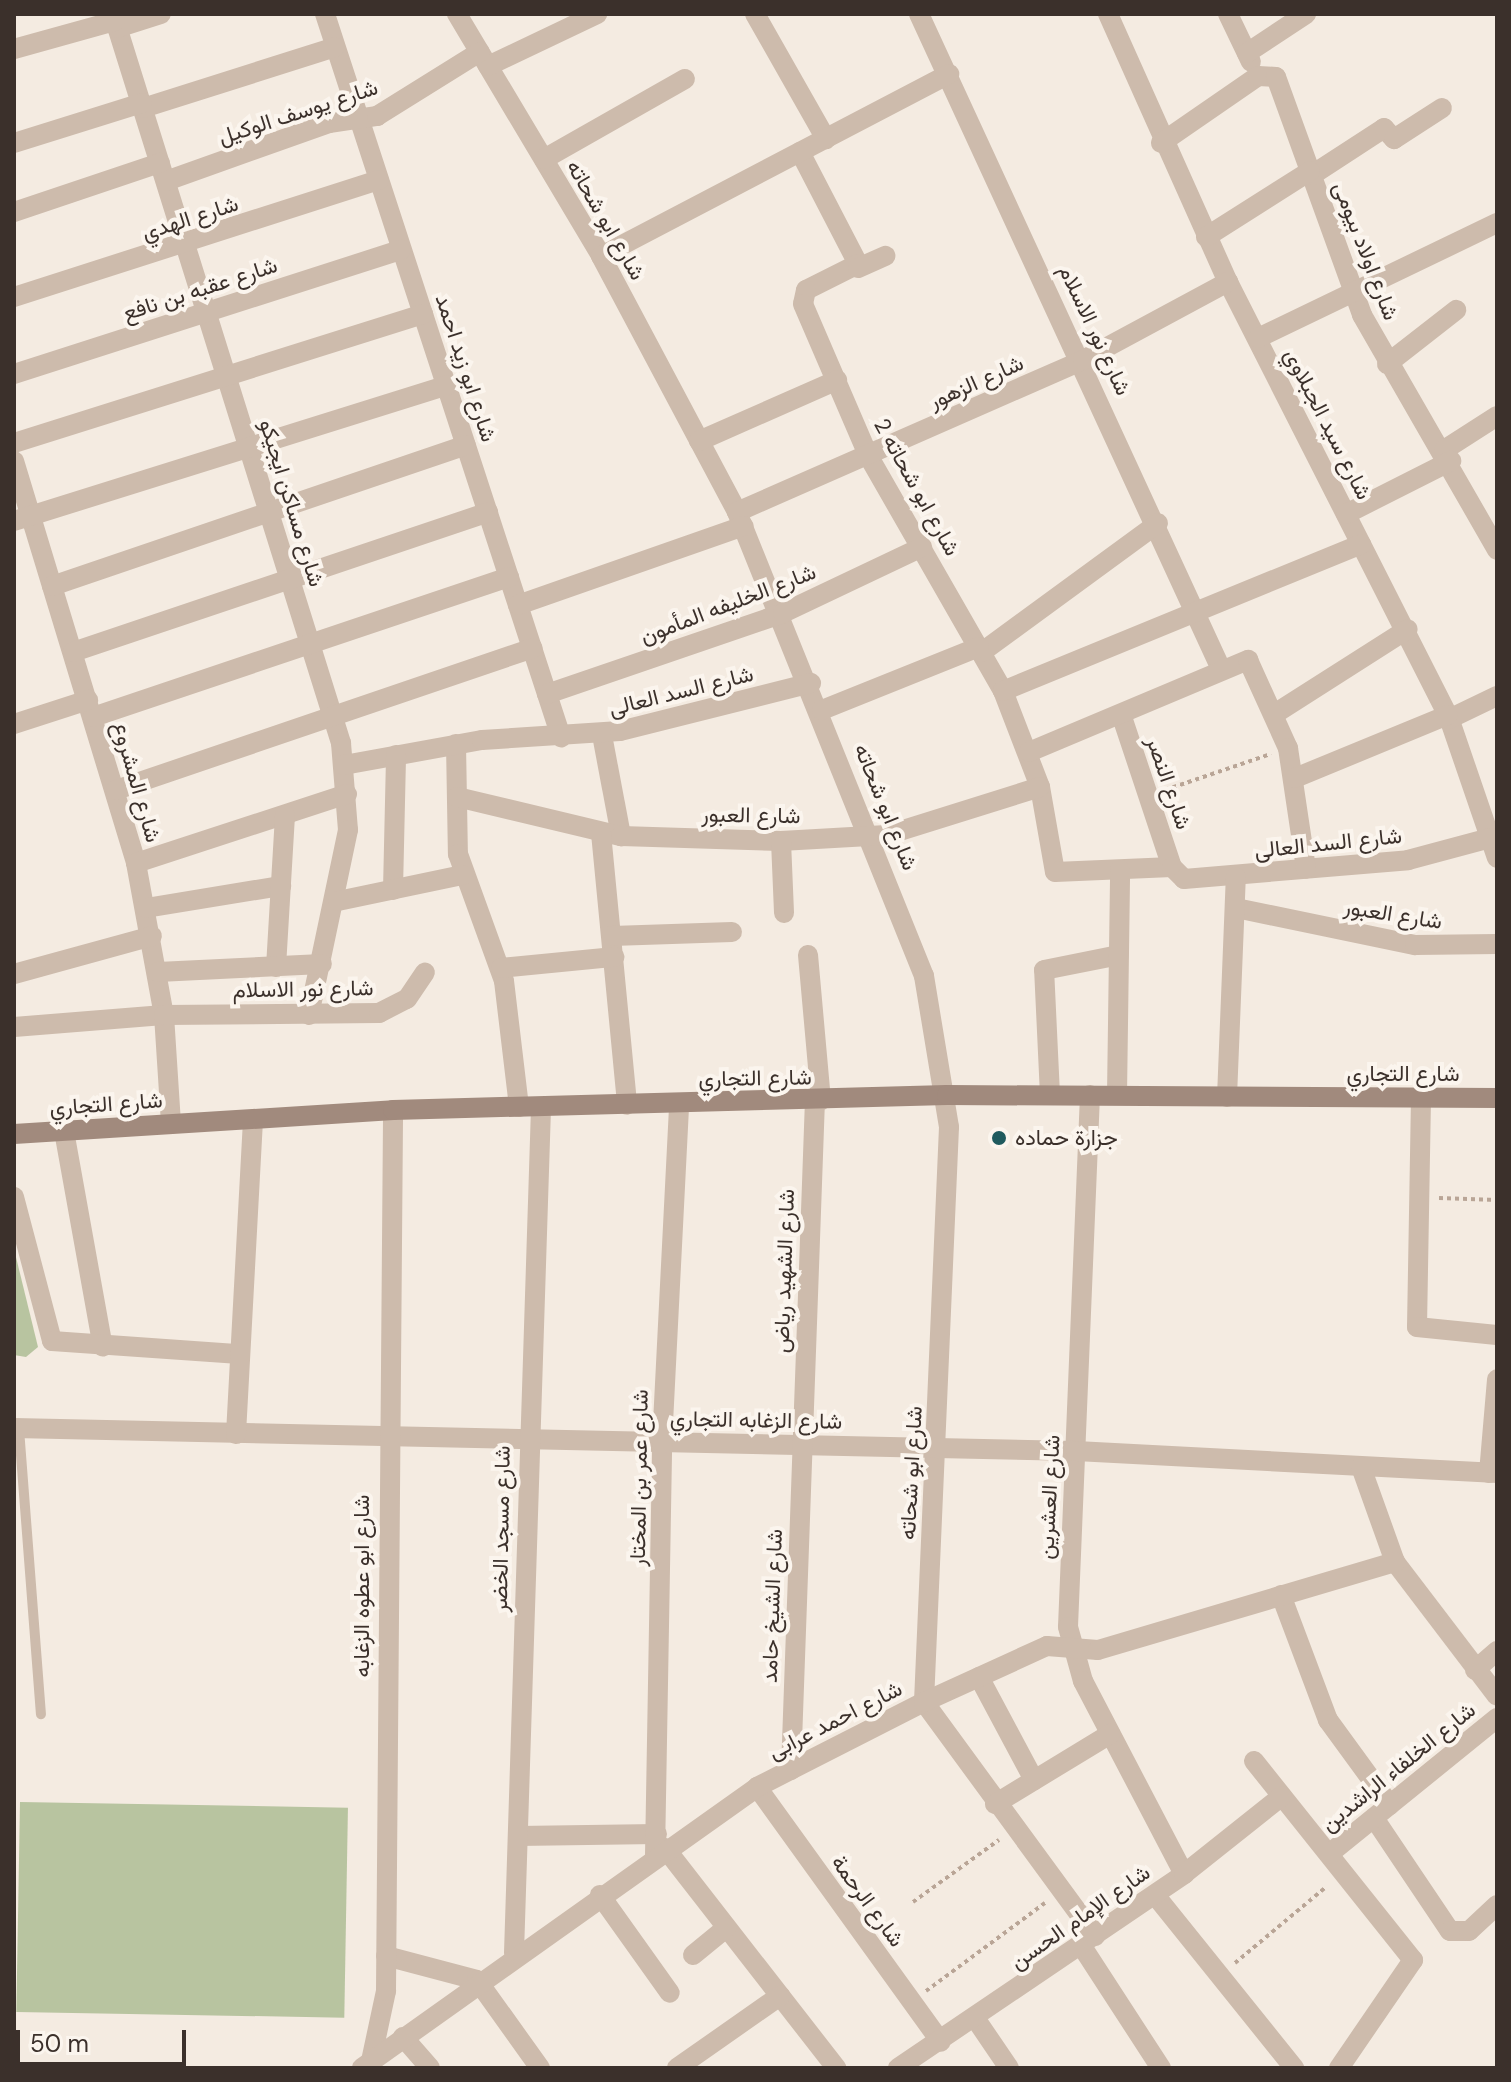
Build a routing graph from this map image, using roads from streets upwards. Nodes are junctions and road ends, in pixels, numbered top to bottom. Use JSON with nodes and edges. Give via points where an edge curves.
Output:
{"nodes":[{"id":1,"x":161,"y":14,"type":"edge"},
{"id":2,"x":325,"y":14,"type":"edge"},
{"id":3,"x":457,"y":14,"type":"edge"},
{"id":4,"x":597,"y":14,"type":"edge"},
{"id":5,"x":755,"y":14,"type":"edge"},
{"id":6,"x":919,"y":14,"type":"edge"},
{"id":7,"x":1108,"y":14,"type":"edge"},
{"id":8,"x":1228,"y":14,"type":"edge"},
{"id":9,"x":1306,"y":14,"type":"edge"},
{"id":10,"x":115,"y":21,"type":"edge"},
{"id":11,"x":335,"y":47,"type":"junction"},
{"id":12,"x":14,"y":49,"type":"edge"},
{"id":13,"x":1247,"y":53,"type":"junction"},
{"id":14,"x":484,"y":59,"type":"junction"},
{"id":15,"x":949,"y":74,"type":"junction"},
{"id":16,"x":1258,"y":76,"type":"junction"},
{"id":17,"x":685,"y":79,"type":"dead end"},
{"id":18,"x":142,"y":106,"type":"junction"},
{"id":19,"x":1442,"y":108,"type":"dead end"},
{"id":20,"x":359,"y":121,"type":"junction"},
{"id":21,"x":826,"y":139,"type":"junction"},
{"id":22,"x":14,"y":143,"type":"edge"},
{"id":23,"x":1161,"y":143,"type":"junction"},
{"id":24,"x":800,"y":152,"type":"junction"},
{"id":25,"x":544,"y":159,"type":"junction"},
{"id":26,"x":163,"y":172,"type":"junction"},
{"id":27,"x":1311,"y":173,"type":"junction"},
{"id":28,"x":379,"y":180,"type":"junction"},
{"id":29,"x":14,"y":212,"type":"edge"},
{"id":30,"x":1497,"y":223,"type":"edge"},
{"id":31,"x":1206,"y":237,"type":"junction"},
{"id":32,"x":186,"y":245,"type":"junction"},
{"id":33,"x":401,"y":250,"type":"junction"},
{"id":34,"x":601,"y":256,"type":"junction"},
{"id":35,"x":885,"y":256,"type":"dead end"},
{"id":36,"x":858,"y":268,"type":"junction"},
{"id":37,"x":1228,"y":282,"type":"junction"},
{"id":38,"x":1351,"y":290,"type":"junction"},
{"id":39,"x":14,"y":297,"type":"edge"},
{"id":40,"x":1456,"y":310,"type":"dead end"},
{"id":41,"x":207,"y":312,"type":"junction"},
{"id":42,"x":423,"y":314,"type":"junction"},
{"id":43,"x":1258,"y":338,"type":"junction"},
{"id":44,"x":1083,"y":360,"type":"junction"},
{"id":45,"x":1387,"y":364,"type":"junction"},
{"id":46,"x":14,"y":374,"type":"edge"},
{"id":47,"x":227,"y":377,"type":"junction"},
{"id":48,"x":837,"y":380,"type":"junction"},
{"id":49,"x":447,"y":385,"type":"junction"},
{"id":50,"x":1497,"y":416,"type":"edge"},
{"id":51,"x":699,"y":441,"type":"junction"},
{"id":52,"x":14,"y":443,"type":"edge"},
{"id":53,"x":466,"y":445,"type":"junction"},
{"id":54,"x":251,"y":452,"type":"junction"},
{"id":55,"x":1448,"y":456,"type":"junction"},
{"id":56,"x":869,"y":457,"type":"junction"},
{"id":57,"x":14,"y":461,"type":"edge"},
{"id":58,"x":488,"y":512,"type":"junction"},
{"id":59,"x":1346,"y":514,"type":"junction"},
{"id":60,"x":270,"y":515,"type":"junction"},
{"id":61,"x":22,"y":519,"type":"edge"},
{"id":62,"x":740,"y":519,"type":"junction"},
{"id":63,"x":1158,"y":523,"type":"junction"},
{"id":64,"x":1361,"y":544,"type":"junction"},
{"id":65,"x":922,"y":547,"type":"junction"},
{"id":66,"x":1497,"y":550,"type":"edge"},
{"id":67,"x":290,"y":577,"type":"junction"},
{"id":68,"x":509,"y":577,"type":"junction"},
{"id":69,"x":52,"y":586,"type":"junction"},
{"id":70,"x":518,"y":605,"type":"junction"},
{"id":71,"x":1193,"y":607,"type":"junction"},
{"id":72,"x":783,"y":613,"type":"junction"},
{"id":73,"x":1408,"y":629,"type":"junction"},
{"id":74,"x":310,"y":639,"type":"junction"},
{"id":75,"x":532,"y":648,"type":"junction"},
{"id":76,"x":980,"y":650,"type":"junction"},
{"id":77,"x":73,"y":652,"type":"junction"},
{"id":78,"x":1221,"y":669,"type":"junction"},
{"id":79,"x":811,"y":683,"type":"junction"},
{"id":80,"x":1003,"y":691,"type":"junction"},
{"id":81,"x":547,"y":694,"type":"junction"},
{"id":82,"x":1497,"y":696,"type":"edge"},
{"id":83,"x":91,"y":709,"type":"junction"},
{"id":84,"x":822,"y":710,"type":"junction"},
{"id":85,"x":1276,"y":713,"type":"junction"},
{"id":86,"x":1121,"y":714,"type":"junction"},
{"id":87,"x":333,"y":716,"type":"junction"},
{"id":88,"x":1449,"y":717,"type":"junction"},
{"id":89,"x":14,"y":724,"type":"edge"},
{"id":90,"x":602,"y":735,"type":"junction"},
{"id":91,"x":561,"y":737,"type":"junction"},
{"id":92,"x":456,"y":744,"type":"junction"},
{"id":93,"x":1029,"y":752,"type":"junction"},
{"id":94,"x":396,"y":755,"type":"junction"},
{"id":95,"x":344,"y":765,"type":"junction"},
{"id":96,"x":1295,"y":778,"type":"junction"},
{"id":97,"x":1040,"y":787,"type":"junction"},
{"id":98,"x":116,"y":790,"type":"junction"},
{"id":99,"x":347,"y":794,"type":"junction"},
{"id":100,"x":457,"y":797,"type":"junction"},
{"id":101,"x":285,"y":815,"type":"junction"},
{"id":102,"x":611,"y":834,"type":"junction"},
{"id":103,"x":874,"y":837,"type":"junction"},
{"id":104,"x":1490,"y":838,"type":"junction"},
{"id":105,"x":781,"y":841,"type":"junction"},
{"id":106,"x":1497,"y":858,"type":"edge"},
{"id":107,"x":136,"y":863,"type":"junction"},
{"id":108,"x":1172,"y":867,"type":"junction"},
{"id":109,"x":1306,"y":869,"type":"junction"},
{"id":110,"x":1120,"y":870,"type":"junction"},
{"id":111,"x":462,"y":875,"type":"junction"},
{"id":112,"x":1236,"y":877,"type":"junction"},
{"id":113,"x":281,"y":886,"type":"junction"},
{"id":114,"x":393,"y":890,"type":"junction"},
{"id":115,"x":338,"y":901,"type":"junction"},
{"id":116,"x":146,"y":908,"type":"junction"},
{"id":117,"x":1236,"y":908,"type":"junction"},
{"id":118,"x":784,"y":913,"type":"dead end"},
{"id":119,"x":732,"y":932,"type":"dead end"},
{"id":120,"x":152,"y":936,"type":"junction"},
{"id":121,"x":1497,"y":944,"type":"edge"},
{"id":122,"x":613,"y":946,"type":"junction"},
{"id":123,"x":808,"y":955,"type":"dead end"},
{"id":124,"x":1119,"y":955,"type":"junction"},
{"id":125,"x":322,"y":964,"type":"junction"},
{"id":126,"x":276,"y":967,"type":"junction"},
{"id":127,"x":501,"y":968,"type":"junction"},
{"id":128,"x":158,"y":972,"type":"junction"},
{"id":129,"x":425,"y":972,"type":"dead end"},
{"id":130,"x":14,"y":974,"type":"edge"},
{"id":131,"x":164,"y":1015,"type":"junction"},
{"id":132,"x":309,"y":1015,"type":"junction"},
{"id":133,"x":14,"y":1027,"type":"edge"},
{"id":134,"x":947,"y":1095,"type":"junction"},
{"id":135,"x":1050,"y":1095,"type":"junction"},
{"id":136,"x":1090,"y":1095,"type":"junction"},
{"id":137,"x":1117,"y":1095,"type":"junction"},
{"id":138,"x":1227,"y":1097,"type":"junction"},
{"id":139,"x":1421,"y":1098,"type":"junction"},
{"id":140,"x":1497,"y":1098,"type":"edge"},
{"id":141,"x":818,"y":1100,"type":"junction"},
{"id":142,"x":679,"y":1103,"type":"junction"},
{"id":143,"x":627,"y":1105,"type":"junction"},
{"id":144,"x":519,"y":1107,"type":"junction"},
{"id":145,"x":541,"y":1107,"type":"junction"},
{"id":146,"x":393,"y":1110,"type":"junction"},
{"id":147,"x":253,"y":1120,"type":"junction"},
{"id":148,"x":171,"y":1124,"type":"junction"},
{"id":149,"x":64,"y":1131,"type":"junction"},
{"id":150,"x":14,"y":1134,"type":"edge"},
{"id":151,"x":14,"y":1197,"type":"edge"},
{"id":152,"x":1497,"y":1335,"type":"edge"},
{"id":153,"x":103,"y":1347,"type":"junction"},
{"id":154,"x":240,"y":1354,"type":"junction"},
{"id":155,"x":1497,"y":1379,"type":"edge"},
{"id":156,"x":16,"y":1429,"type":"edge"},
{"id":157,"x":236,"y":1434,"type":"junction"},
{"id":158,"x":386,"y":1435,"type":"junction"},
{"id":159,"x":527,"y":1439,"type":"junction"},
{"id":160,"x":662,"y":1443,"type":"junction"},
{"id":161,"x":801,"y":1445,"type":"junction"},
{"id":162,"x":936,"y":1448,"type":"junction"},
{"id":163,"x":1076,"y":1451,"type":"junction"},
{"id":164,"x":1361,"y":1467,"type":"junction"},
{"id":165,"x":1493,"y":1473,"type":"edge"},
{"id":166,"x":1395,"y":1562,"type":"junction"},
{"id":167,"x":1281,"y":1595,"type":"junction"},
{"id":168,"x":1073,"y":1650,"type":"junction"},
{"id":169,"x":1497,"y":1651,"type":"edge"},
{"id":170,"x":1475,"y":1670,"type":"junction"},
{"id":171,"x":979,"y":1677,"type":"junction"},
{"id":172,"x":1497,"y":1696,"type":"edge"},
{"id":173,"x":924,"y":1702,"type":"junction"},
{"id":174,"x":1497,"y":1718,"type":"edge"},
{"id":175,"x":1110,"y":1734,"type":"junction"},
{"id":176,"x":1254,"y":1761,"type":"dead end"},
{"id":177,"x":791,"y":1770,"type":"junction"},
{"id":178,"x":1034,"y":1780,"type":"junction"},
{"id":179,"x":757,"y":1787,"type":"junction"},
{"id":180,"x":1282,"y":1796,"type":"junction"},
{"id":181,"x":995,"y":1804,"type":"junction"},
{"id":182,"x":1382,"y":1811,"type":"junction"},
{"id":183,"x":518,"y":1836,"type":"junction"},
{"id":184,"x":659,"y":1846,"type":"junction"},
{"id":185,"x":1329,"y":1854,"type":"junction"},
{"id":186,"x":1184,"y":1874,"type":"junction"},
{"id":187,"x":600,"y":1895,"type":"junction"},
{"id":188,"x":1155,"y":1895,"type":"junction"},
{"id":189,"x":1497,"y":1905,"type":"edge"},
{"id":190,"x":726,"y":1928,"type":"junction"},
{"id":191,"x":1088,"y":1941,"type":"junction"},
{"id":192,"x":514,"y":1953,"type":"junction"},
{"id":193,"x":693,"y":1955,"type":"dead end"},
{"id":194,"x":386,"y":1956,"type":"junction"},
{"id":195,"x":477,"y":1980,"type":"junction"},
{"id":196,"x":670,"y":1993,"type":"dead end"},
{"id":197,"x":780,"y":1996,"type":"junction"},
{"id":198,"x":975,"y":2018,"type":"junction"},
{"id":199,"x":403,"y":2037,"type":"junction"},
{"id":200,"x":941,"y":2042,"type":"junction"},
{"id":201,"x":366,"y":2064,"type":"edge"},
{"id":202,"x":430,"y":2068,"type":"edge"},
{"id":203,"x":540,"y":2068,"type":"edge"},
{"id":204,"x":677,"y":2068,"type":"edge"},
{"id":205,"x":836,"y":2068,"type":"edge"},
{"id":206,"x":898,"y":2068,"type":"edge"},
{"id":207,"x":1009,"y":2068,"type":"edge"},
{"id":208,"x":1161,"y":2068,"type":"edge"},
{"id":209,"x":1294,"y":2068,"type":"edge"},
{"id":210,"x":1339,"y":2068,"type":"edge"}],
"edges":[{"from":1,"to":10,"type":"street"},
{"from":2,"to":11,"type":"street","name":"شارع ابو زيد احمد"},
{"from":3,"to":14,"type":"street","name":"شارع ابو شحاته"},
{"from":4,"to":14,"type":"street","name":"شارع يوسف الوكيل"},
{"from":5,"to":21,"type":"street"},
{"from":6,"to":15,"type":"street","name":"شارع نور الاسلام"},
{"from":7,"to":23,"type":"street","name":"شارع سيد الجبلاوي"},
{"from":8,"to":13,"type":"street"},
{"from":9,"to":13,"type":"street"},
{"from":10,"to":12,"type":"street"},
{"from":10,"to":18,"type":"street","name":"شارع مساكن ايجيكو"},
{"from":11,"to":18,"type":"street"},
{"from":11,"to":20,"type":"street","name":"شارع ابو زيد احمد"},
{"from":13,"to":16,"type":"street"},
{"from":14,"to":20,"type":"street","name":"شارع يوسف الوكيل"},
{"from":14,"to":25,"type":"street","name":"شارع ابو شحاته"},
{"from":15,"to":21,"type":"street"},
{"from":15,"to":44,"type":"street","name":"شارع نور الاسلام"},
{"from":16,"to":23,"type":"street"},
{"from":16,"to":27,"type":"street","name":"شارع اولاد بيومى","via":[[1280,82]]},
{"from":17,"to":25,"type":"street"},
{"from":18,"to":22,"type":"street"},
{"from":18,"to":26,"type":"street","name":"شارع مساكن ايجيكو"},
{"from":19,"to":27,"type":"street","via":[[1394,139],[1384,128]]},
{"from":20,"to":26,"type":"street","name":"شارع يوسف الوكيل","via":[[329,123]]},
{"from":20,"to":28,"type":"street","name":"شارع ابو زيد احمد"},
{"from":21,"to":24,"type":"street"},
{"from":23,"to":31,"type":"street","name":"شارع سيد الجبلاوي"},
{"from":24,"to":34,"type":"street"},
{"from":24,"to":36,"type":"street"},
{"from":25,"to":34,"type":"street","name":"شارع ابو شحاته"},
{"from":26,"to":29,"type":"street","name":"شارع يوسف الوكيل"},
{"from":26,"to":32,"type":"street","name":"شارع مساكن ايجيكو"},
{"from":27,"to":31,"type":"street"},
{"from":27,"to":38,"type":"street","name":"شارع اولاد بيومى"},
{"from":28,"to":32,"type":"street","name":"شارع الهدي"},
{"from":28,"to":33,"type":"street","name":"شارع ابو زيد احمد"},
{"from":30,"to":38,"type":"street"},
{"from":31,"to":37,"type":"street","name":"شارع سيد الجبلاوي"},
{"from":32,"to":39,"type":"street","name":"شارع الهدي"},
{"from":32,"to":41,"type":"street","name":"شارع مساكن ايجيكو"},
{"from":33,"to":41,"type":"street","name":"شارع عقبه بن نافع"},
{"from":33,"to":42,"type":"street","name":"شارع ابو زيد احمد"},
{"from":34,"to":51,"type":"street","name":"شارع ابو شحاته"},
{"from":35,"to":36,"type":"street"},
{"from":36,"to":48,"type":"street","name":"شارع ابو شحاته 2","via":[[801,296]]},
{"from":37,"to":43,"type":"street","name":"شارع سيد الجبلاوي"},
{"from":37,"to":44,"type":"street","name":"شارع الزهور"},
{"from":38,"to":43,"type":"street"},
{"from":38,"to":45,"type":"street","name":"شارع اولاد بيومى"},
{"from":40,"to":45,"type":"street"},
{"from":41,"to":46,"type":"street","name":"شارع عقبه بن نافع"},
{"from":41,"to":47,"type":"street","name":"شارع مساكن ايجيكو"},
{"from":42,"to":47,"type":"street"},
{"from":42,"to":49,"type":"street","name":"شارع ابو زيد احمد"},
{"from":43,"to":59,"type":"street","name":"شارع سيد الجبلاوي"},
{"from":44,"to":56,"type":"street","name":"شارع الزهور"},
{"from":44,"to":63,"type":"street","name":"شارع نور الاسلام"},
{"from":45,"to":55,"type":"street","name":"شارع اولاد بيومى"},
{"from":47,"to":52,"type":"street"},
{"from":47,"to":54,"type":"street","name":"شارع مساكن ايجيكو"},
{"from":48,"to":51,"type":"street"},
{"from":48,"to":56,"type":"street","name":"شارع ابو شحاته 2"},
{"from":49,"to":53,"type":"street","name":"شارع ابو زيد احمد"},
{"from":49,"to":54,"type":"street"},
{"from":50,"to":55,"type":"street"},
{"from":51,"to":62,"type":"street","name":"شارع ابو شحاته"},
{"from":53,"to":58,"type":"street","name":"شارع ابو زيد احمد"},
{"from":53,"to":60,"type":"street"},
{"from":54,"to":60,"type":"street","name":"شارع مساكن ايجيكو"},
{"from":54,"to":61,"type":"street"},
{"from":55,"to":59,"type":"street"},
{"from":55,"to":66,"type":"street","name":"شارع اولاد بيومى"},
{"from":56,"to":62,"type":"street","name":"شارع الزهور"},
{"from":56,"to":65,"type":"street","name":"شارع ابو شحاته 2"},
{"from":57,"to":61,"type":"street","name":"شارع المشروع"},
{"from":58,"to":67,"type":"street"},
{"from":58,"to":68,"type":"street","name":"شارع ابو زيد احمد"},
{"from":59,"to":64,"type":"street","name":"شارع سيد الجبلاوي"},
{"from":60,"to":67,"type":"street","name":"شارع مساكن ايجيكو"},
{"from":60,"to":69,"type":"street"},
{"from":61,"to":69,"type":"street","name":"شارع المشروع"},
{"from":62,"to":70,"type":"street","name":"شارع الزهور"},
{"from":62,"to":72,"type":"street","name":"شارع ابو شحاته"},
{"from":63,"to":71,"type":"street","name":"شارع نور الاسلام"},
{"from":63,"to":76,"type":"street"},
{"from":64,"to":71,"type":"street"},
{"from":64,"to":73,"type":"street","name":"شارع سيد الجبلاوي"},
{"from":65,"to":72,"type":"street","name":"شارع الخليفه المأمون"},
{"from":65,"to":76,"type":"street","name":"شارع ابو شحاته 2"},
{"from":67,"to":74,"type":"street","name":"شارع مساكن ايجيكو"},
{"from":67,"to":77,"type":"street"},
{"from":68,"to":70,"type":"street","name":"شارع ابو زيد احمد"},
{"from":68,"to":74,"type":"street"},
{"from":69,"to":77,"type":"street","name":"شارع المشروع"},
{"from":70,"to":75,"type":"street","name":"شارع ابو زيد احمد"},
{"from":71,"to":78,"type":"street","name":"شارع نور الاسلام"},
{"from":71,"to":80,"type":"street"},
{"from":72,"to":79,"type":"street","name":"شارع ابو شحاته"},
{"from":72,"to":81,"type":"street","name":"شارع الخليفه المأمون"},
{"from":73,"to":85,"type":"street"},
{"from":73,"to":88,"type":"street","name":"شارع سيد الجبلاوي"},
{"from":74,"to":83,"type":"street"},
{"from":74,"to":87,"type":"street","name":"شارع مساكن ايجيكو"},
{"from":75,"to":81,"type":"street","name":"شارع ابو زيد احمد"},
{"from":75,"to":87,"type":"street"},
{"from":76,"to":80,"type":"street","name":"شارع ابو شحاته 2"},
{"from":76,"to":84,"type":"street"},
{"from":77,"to":83,"type":"street","name":"شارع المشروع"},
{"from":78,"to":85,"type":"street","via":[[1250,662]]},
{"from":78,"to":86,"type":"street"},
{"from":79,"to":84,"type":"street","name":"شارع ابو شحاته"},
{"from":79,"to":90,"type":"street","name":"شارع السد العالى"},
{"from":80,"to":93,"type":"street","name":"شارع ابو شحاته 2"},
{"from":81,"to":91,"type":"street","name":"شارع ابو زيد احمد"},
{"from":82,"to":88,"type":"street"},
{"from":83,"to":89,"type":"street"},
{"from":83,"to":98,"type":"street","name":"شارع المشروع"},
{"from":84,"to":103,"type":"street","name":"شارع ابو شحاته"},
{"from":85,"to":96,"type":"street"},
{"from":86,"to":93,"type":"street"},
{"from":86,"to":108,"type":"street","name":"شارع النصر"},
{"from":87,"to":95,"type":"street","name":"شارع مساكن ايجيكو"},
{"from":87,"to":98,"type":"street"},
{"from":88,"to":96,"type":"street"},
{"from":88,"to":104,"type":"street","name":"شارع سيد الجبلاوي"},
{"from":90,"to":91,"type":"street","name":"شارع السد العالى"},
{"from":90,"to":102,"type":"street"},
{"from":91,"to":92,"type":"street"},
{"from":92,"to":94,"type":"street"},
{"from":92,"to":100,"type":"street"},
{"from":93,"to":97,"type":"street","name":"شارع ابو شحاته 2"},
{"from":94,"to":95,"type":"street"},
{"from":94,"to":114,"type":"street"},
{"from":95,"to":99,"type":"street","name":"شارع مساكن ايجيكو"},
{"from":96,"to":109,"type":"street"},
{"from":97,"to":103,"type":"street","name":"شارع العبور"},
{"from":97,"to":110,"type":"street","name":"شارع ابو شحاته 2","via":[[1055,872]]},
{"from":98,"to":107,"type":"street","name":"شارع المشروع"},
{"from":99,"to":101,"type":"street"},
{"from":99,"to":115,"type":"street","name":"شارع مساكن ايجيكو"},
{"from":100,"to":102,"type":"street","name":"شارع العبور"},
{"from":100,"to":111,"type":"street"},
{"from":101,"to":107,"type":"street"},
{"from":101,"to":113,"type":"street"},
{"from":102,"to":105,"type":"street","name":"شارع العبور"},
{"from":102,"to":122,"type":"street"},
{"from":103,"to":105,"type":"street","name":"شارع العبور"},
{"from":103,"to":134,"type":"street","name":"شارع ابو شحاته","via":[[924,976]]},
{"from":104,"to":106,"type":"street","name":"شارع سيد الجبلاوي"},
{"from":104,"to":109,"type":"street","name":"شارع السد العالى","via":[[1408,860]]},
{"from":105,"to":118,"type":"street"},
{"from":107,"to":116,"type":"street","name":"شارع المشروع"},
{"from":108,"to":110,"type":"street"},
{"from":108,"to":112,"type":"street","name":"شارع السد العالى","via":[[1184,879]]},
{"from":109,"to":112,"type":"street","name":"شارع السد العالى"},
{"from":110,"to":124,"type":"street"},
{"from":111,"to":114,"type":"street"},
{"from":111,"to":127,"type":"street"},
{"from":112,"to":117,"type":"street"},
{"from":113,"to":116,"type":"street"},
{"from":113,"to":126,"type":"street"},
{"from":114,"to":115,"type":"street"},
{"from":115,"to":125,"type":"street","name":"شارع مساكن ايجيكو"},
{"from":116,"to":120,"type":"street","name":"شارع المشروع"},
{"from":117,"to":121,"type":"street","name":"شارع العبور","via":[[1415,945]]},
{"from":117,"to":138,"type":"street"},
{"from":119,"to":122,"type":"street"},
{"from":120,"to":128,"type":"street","name":"شارع المشروع"},
{"from":120,"to":130,"type":"street"},
{"from":122,"to":127,"type":"street"},
{"from":122,"to":143,"type":"street"},
{"from":123,"to":141,"type":"street","name":"شارع الشهيد رياض"},
{"from":124,"to":135,"type":"street","via":[[1044,970]]},
{"from":124,"to":137,"type":"street"},
{"from":125,"to":126,"type":"street"},
{"from":125,"to":132,"type":"street","name":"شارع مساكن ايجيكو"},
{"from":126,"to":128,"type":"street"},
{"from":127,"to":144,"type":"street"},
{"from":128,"to":131,"type":"street","name":"شارع المشروع"},
{"from":129,"to":132,"type":"street","name":"شارع نور الاسلام","via":[[407,999],[389,1010]]},
{"from":131,"to":132,"type":"street","name":"شارع نور الاسلام"},
{"from":131,"to":133,"type":"street","name":"شارع نور الاسلام"},
{"from":131,"to":148,"type":"street","name":"شارع المشروع"},
{"from":134,"to":135,"type":"street","name":"شارع التجاري"},
{"from":134,"to":141,"type":"street","name":"شارع التجاري"},
{"from":134,"to":162,"type":"street","name":"شارع ابو شحاته"},
{"from":135,"to":136,"type":"street","name":"شارع التجاري"},
{"from":136,"to":137,"type":"street","name":"شارع التجاري"},
{"from":136,"to":163,"type":"street","name":"شارع العشرين"},
{"from":137,"to":138,"type":"street","name":"شارع التجاري"},
{"from":138,"to":139,"type":"street","name":"شارع التجاري"},
{"from":139,"to":140,"type":"street","name":"شارع التجاري"},
{"from":139,"to":152,"type":"street","via":[[1417,1327]]},
{"from":141,"to":142,"type":"street","name":"شارع التجاري"},
{"from":141,"to":161,"type":"street","name":"شارع الشهيد رياض"},
{"from":142,"to":143,"type":"street","name":"شارع التجاري"},
{"from":142,"to":160,"type":"street","name":"شارع عمر بن المختار"},
{"from":143,"to":145,"type":"street","name":"شارع التجاري"},
{"from":144,"to":145,"type":"street","name":"شارع التجاري"},
{"from":144,"to":146,"type":"street","name":"شارع التجاري"},
{"from":145,"to":159,"type":"street","name":"شارع مسجد الخضر"},
{"from":146,"to":147,"type":"street","name":"شارع التجاري"},
{"from":146,"to":158,"type":"street","name":"شارع ابو عطوه الزغابه"},
{"from":147,"to":148,"type":"street","name":"شارع التجاري"},
{"from":147,"to":154,"type":"street"},
{"from":148,"to":149,"type":"street","name":"شارع التجاري"},
{"from":149,"to":150,"type":"street","name":"شارع التجاري"},
{"from":149,"to":153,"type":"street"},
{"from":151,"to":153,"type":"street","via":[[48,1337],[57,1345]]},
{"from":153,"to":154,"type":"street"},
{"from":154,"to":157,"type":"street"},
{"from":155,"to":165,"type":"street"},
{"from":156,"to":157,"type":"street","name":"شارع الزغابه التجاري"},
{"from":157,"to":158,"type":"street","name":"شارع الزغابه التجاري"},
{"from":158,"to":159,"type":"street","name":"شارع الزغابه التجاري"},
{"from":158,"to":194,"type":"street","name":"شارع ابو عطوه الزغابه"},
{"from":159,"to":160,"type":"street","name":"شارع الزغابه التجاري"},
{"from":159,"to":183,"type":"street","name":"شارع مسجد الخضر"},
{"from":160,"to":161,"type":"street","name":"شارع الزغابه التجاري"},
{"from":160,"to":184,"type":"street","name":"شارع عمر بن المختار"},
{"from":161,"to":162,"type":"street","name":"شارع الزغابه التجاري"},
{"from":161,"to":177,"type":"street","name":"شارع الشيخ حامد"},
{"from":162,"to":163,"type":"street","name":"شارع الزغابه التجاري"},
{"from":162,"to":173,"type":"street","name":"شارع ابو شحاته"},
{"from":163,"to":164,"type":"street","name":"شارع الزغابه التجاري"},
{"from":163,"to":168,"type":"street","name":"شارع العشرين","via":[[1067,1604]]},
{"from":164,"to":165,"type":"street","name":"شارع الزغابه التجاري"},
{"from":164,"to":166,"type":"street"},
{"from":166,"to":167,"type":"street","name":"شارع احمد عرابى"},
{"from":166,"to":170,"type":"street"},
{"from":167,"to":168,"type":"street","name":"شارع احمد عرابى","via":[[1098,1650]]},
{"from":167,"to":182,"type":"street","via":[[1328,1720]]},
{"from":168,"to":171,"type":"street","name":"شارع احمد عرابى","via":[[1047,1646]]},
{"from":168,"to":175,"type":"street","name":"شارع العشرين"},
{"from":169,"to":170,"type":"street"},
{"from":170,"to":172,"type":"street"},
{"from":171,"to":173,"type":"street","name":"شارع احمد عرابى"},
{"from":171,"to":178,"type":"street"},
{"from":173,"to":177,"type":"street","name":"شارع احمد عرابى"},
{"from":173,"to":181,"type":"street"},
{"from":174,"to":182,"type":"street","name":"شارع الخلفاء الراشدين"},
{"from":175,"to":178,"type":"street"},
{"from":175,"to":186,"type":"street","name":"شارع العشرين"},
{"from":176,"to":180,"type":"street"},
{"from":177,"to":179,"type":"street","name":"شارع احمد عرابى"},
{"from":178,"to":181,"type":"street"},
{"from":179,"to":184,"type":"street","name":"شارع احمد عرابى"},
{"from":179,"to":200,"type":"street","name":"شارع الرحمة"},
{"from":180,"to":185,"type":"street"},
{"from":180,"to":186,"type":"street","name":"شارع الإمام الحسن"},
{"from":181,"to":191,"type":"street","via":[[1061,1892]]},
{"from":182,"to":185,"type":"street","name":"شارع الخلفاء الراشدين"},
{"from":182,"to":189,"type":"street","via":[[1450,1931],[1469,1931]]},
{"from":183,"to":184,"type":"street"},
{"from":183,"to":192,"type":"street","name":"شارع مسجد الخضر"},
{"from":184,"to":187,"type":"street","name":"شارع احمد عرابى"},
{"from":184,"to":190,"type":"street"},
{"from":185,"to":210,"type":"street","via":[[1413,1960]]},
{"from":186,"to":188,"type":"street","name":"شارع الإمام الحسن"},
{"from":187,"to":192,"type":"street","name":"شارع احمد عرابى"},
{"from":187,"to":196,"type":"street"},
{"from":188,"to":191,"type":"street","name":"شارع الإمام الحسن"},
{"from":188,"to":209,"type":"street"},
{"from":190,"to":193,"type":"street"},
{"from":190,"to":197,"type":"street"},
{"from":191,"to":198,"type":"street","name":"شارع الإمام الحسن"},
{"from":191,"to":208,"type":"street"},
{"from":192,"to":195,"type":"street","name":"شارع احمد عرابى"},
{"from":194,"to":195,"type":"street"},
{"from":194,"to":201,"type":"street","name":"شارع ابو عطوه الزغابه"},
{"from":195,"to":199,"type":"street","name":"شارع احمد عرابى"},
{"from":195,"to":203,"type":"street"},
{"from":197,"to":204,"type":"street"},
{"from":197,"to":205,"type":"street"},
{"from":198,"to":200,"type":"street","name":"شارع الإمام الحسن"},
{"from":198,"to":207,"type":"street"},
{"from":199,"to":201,"type":"street","name":"شارع احمد عرابى"},
{"from":199,"to":202,"type":"street"},
{"from":200,"to":206,"type":"street","name":"شارع الإمام الحسن"}]}
